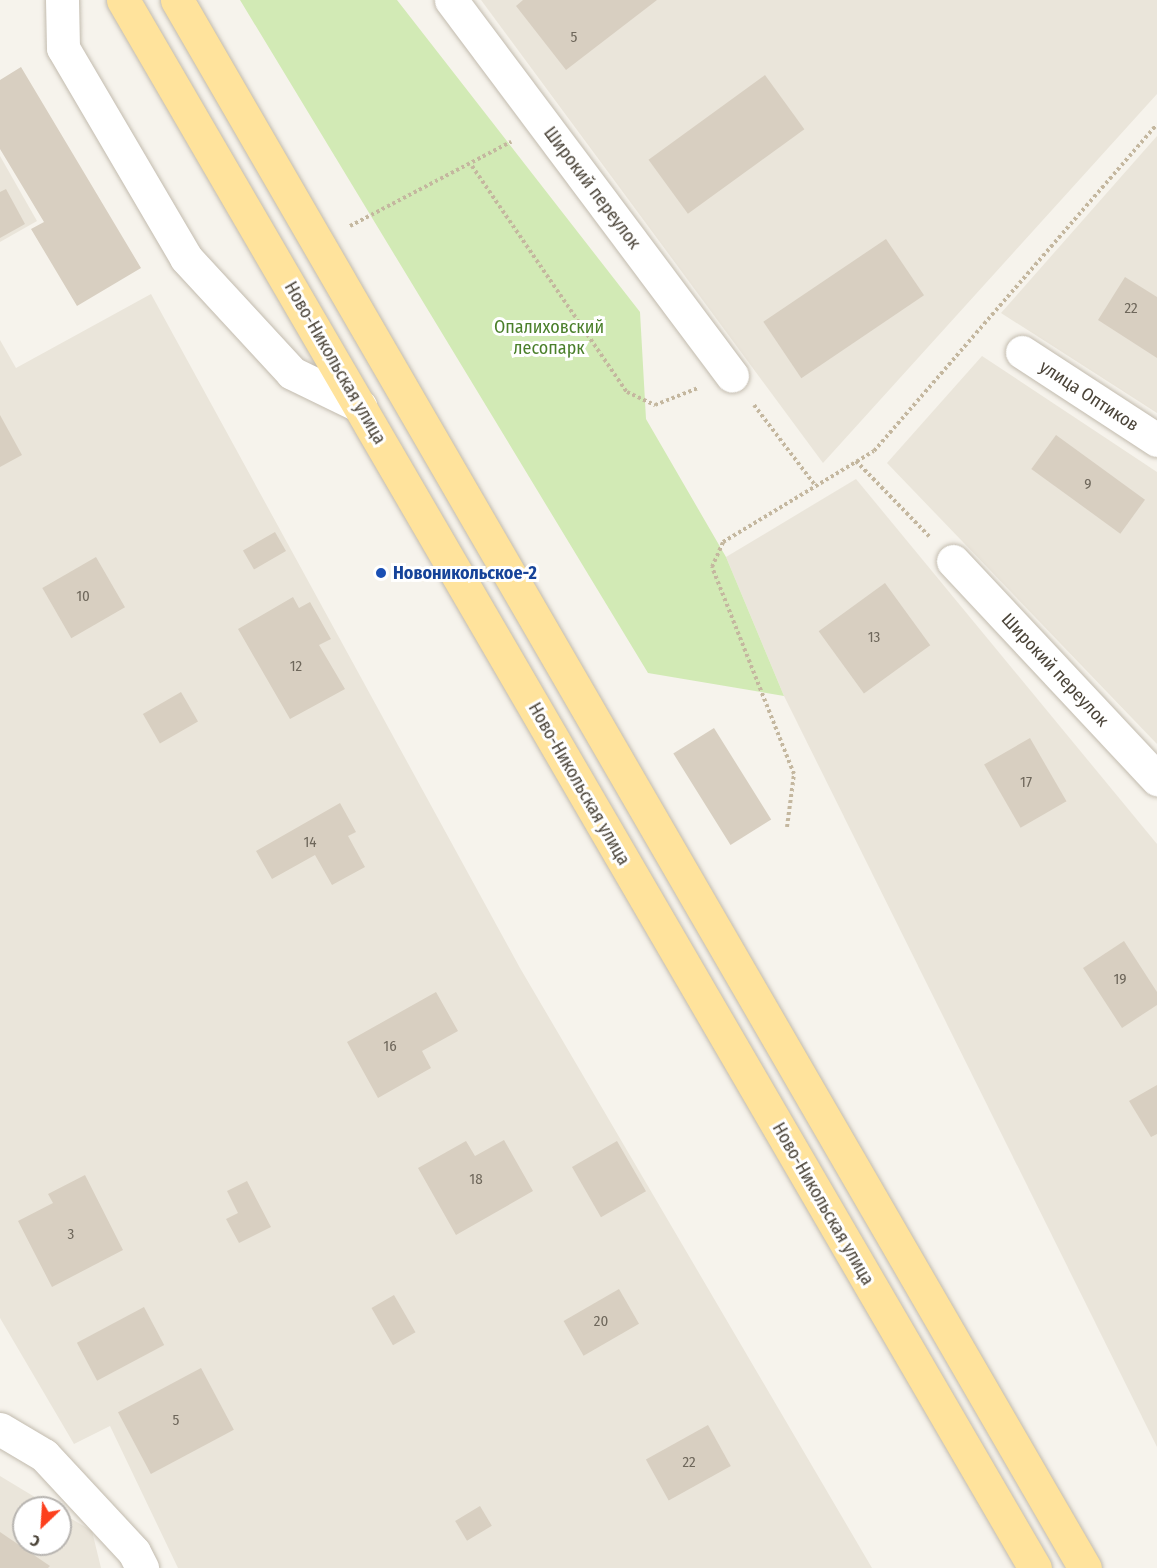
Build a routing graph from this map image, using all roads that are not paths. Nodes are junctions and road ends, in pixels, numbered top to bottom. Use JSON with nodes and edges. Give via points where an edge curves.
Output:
{"nodes":[{"id":1,"x":62,"y":0,"type":"edge"},
{"id":2,"x":123,"y":0,"type":"edge"},
{"id":3,"x":177,"y":0,"type":"edge"},
{"id":4,"x":451,"y":0,"type":"edge"},
{"id":5,"x":1022,"y":352,"type":"dead end"},
{"id":6,"x":732,"y":375,"type":"road end"},
{"id":7,"x":360,"y":406,"type":"junction"},
{"id":8,"x":1157,"y":440,"type":"edge"},
{"id":9,"x":953,"y":561,"type":"road end"},
{"id":10,"x":1157,"y":779,"type":"edge"},
{"id":11,"x":0,"y":1429,"type":"edge"},
{"id":12,"x":142,"y":1568,"type":"edge"},
{"id":13,"x":1035,"y":1568,"type":"edge"},
{"id":14,"x":1085,"y":1568,"type":"edge"}],
"edges":[{"from":1,"to":7,"type":"street","via":[[63,48],[186,258],[292,373]]},
{"from":2,"to":7,"type":"main road","name":"Ново-Никольская улица"},
{"from":3,"to":14,"type":"main road"},
{"from":4,"to":6,"type":"street","name":"Широкий переулок"},
{"from":5,"to":8,"type":"street","name":"улица Оптиков"},
{"from":7,"to":13,"type":"main road","name":"Ново-Никольская улица"},
{"from":9,"to":10,"type":"street","name":"Широкий переулок"},
{"from":11,"to":12,"type":"street","via":[[44,1455],[134,1552]]}]}
